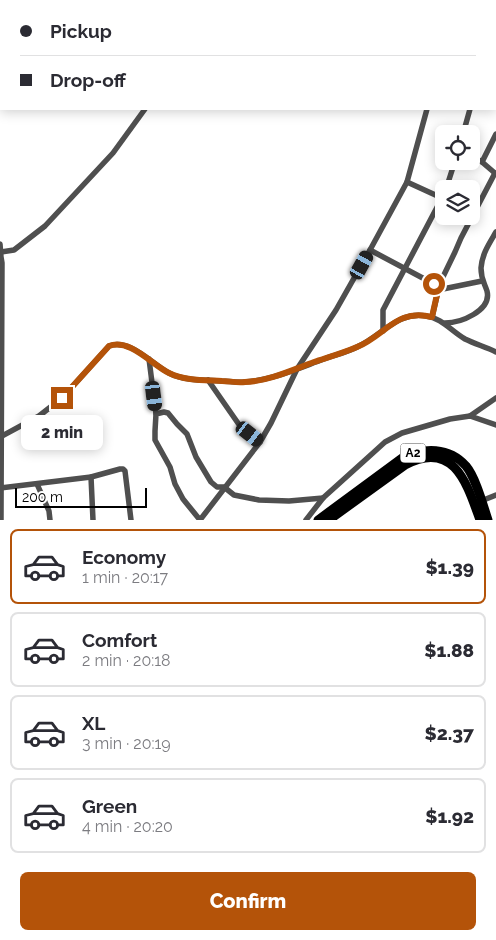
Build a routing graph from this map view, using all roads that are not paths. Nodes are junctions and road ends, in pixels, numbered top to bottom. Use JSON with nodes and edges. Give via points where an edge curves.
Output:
{"nodes":[{"id":1,"x":144,"y":110,"type":"edge"},
{"id":2,"x":428,"y":110,"type":"edge"},
{"id":3,"x":470,"y":110,"type":"edge"},
{"id":4,"x":466,"y":125,"type":"edge"},
{"id":5,"x":496,"y":134,"type":"edge"},
{"id":6,"x":482,"y":162,"type":"joint"},
{"id":7,"x":495,"y":174,"type":"edge"},
{"id":8,"x":407,"y":182,"type":"junction"},
{"id":9,"x":435,"y":193,"type":"edge"},
{"id":10,"x":435,"y":211,"type":"edge"},
{"id":11,"x":496,"y":232,"type":"edge"},
{"id":12,"x":0,"y":244,"type":"edge"},
{"id":13,"x":370,"y":250,"type":"junction"},
{"id":14,"x":1,"y":252,"type":"edge"},
{"id":15,"x":0,"y":258,"type":"edge"},
{"id":16,"x":404,"y":269,"type":"junction"},
{"id":17,"x":482,"y":281,"type":"junction"},
{"id":18,"x":438,"y":290,"type":"junction"},
{"id":19,"x":432,"y":317,"type":"junction"},
{"id":20,"x":445,"y":324,"type":"junction"},
{"id":21,"x":383,"y":331,"type":"junction"},
{"id":22,"x":496,"y":352,"type":"edge"},
{"id":23,"x":149,"y":359,"type":"junction"},
{"id":24,"x":297,"y":369,"type":"junction"},
{"id":25,"x":208,"y":380,"type":"junction"},
{"id":26,"x":496,"y":398,"type":"edge"},
{"id":27,"x":156,"y":414,"type":"junction"},
{"id":28,"x":470,"y":416,"type":"junction"},
{"id":29,"x":496,"y":425,"type":"edge"},
{"id":30,"x":1,"y":437,"type":"edge"},
{"id":31,"x":260,"y":442,"type":"junction"},
{"id":32,"x":424,"y":454,"type":"junction"},
{"id":33,"x":92,"y":477,"type":"junction"},
{"id":34,"x":37,"y":484,"type":"junction"},
{"id":35,"x":224,"y":487,"type":"junction"},
{"id":36,"x":1,"y":488,"type":"edge"},
{"id":37,"x":472,"y":488,"type":"junction"},
{"id":38,"x":496,"y":495,"type":"edge"},
{"id":39,"x":323,"y":498,"type":"junction"},
{"id":40,"x":481,"y":501,"type":"junction"},
{"id":41,"x":1,"y":520,"type":"edge"},
{"id":42,"x":50,"y":520,"type":"edge"},
{"id":43,"x":93,"y":520,"type":"edge"},
{"id":44,"x":131,"y":520,"type":"edge"},
{"id":45,"x":200,"y":520,"type":"edge"},
{"id":46,"x":306,"y":520,"type":"edge"},
{"id":47,"x":318,"y":520,"type":"edge"},
{"id":48,"x":328,"y":520,"type":"edge"},
{"id":49,"x":480,"y":520,"type":"edge"},
{"id":50,"x":488,"y":520,"type":"edge"}],
"edges":[{"from":1,"to":14,"type":"street","via":[[113,152],[45,226],[14,250]]},
{"from":2,"to":8,"type":"street"},
{"from":3,"to":4,"type":"street"},
{"from":5,"to":6,"type":"street"},
{"from":6,"to":7,"type":"street"},
{"from":7,"to":18,"type":"street"},
{"from":8,"to":9,"type":"street"},
{"from":8,"to":13,"type":"street"},
{"from":10,"to":16,"type":"street"},
{"from":11,"to":17,"type":"street","via":[[483,259]]},
{"from":12,"to":14,"type":"street"},
{"from":13,"to":16,"type":"street"},
{"from":13,"to":24,"type":"street"},
{"from":14,"to":15,"type":"street"},
{"from":15,"to":30,"type":"street"},
{"from":16,"to":18,"type":"street","via":[[434,284]]},
{"from":16,"to":21,"type":"street","via":[[383,310]]},
{"from":17,"to":18,"type":"street"},
{"from":17,"to":20,"type":"street","via":[[487,292],[484,306],[460,321]]},
{"from":18,"to":19,"type":"street"},
{"from":19,"to":20,"type":"street"},
{"from":19,"to":21,"type":"street","via":[[403,317]]},
{"from":20,"to":22,"type":"street","via":[[466,340]]},
{"from":21,"to":24,"type":"street","via":[[359,346]]},
{"from":23,"to":25,"type":"street","via":[[169,373]]},
{"from":23,"to":27,"type":"street"},
{"from":23,"to":30,"type":"street","via":[[126,346],[109,346],[62,398],[39,416]]},
{"from":24,"to":25,"type":"street","via":[[271,378],[244,382]]},
{"from":24,"to":31,"type":"street"},
{"from":25,"to":31,"type":"street","via":[[240,426]]},
{"from":26,"to":28,"type":"street"},
{"from":27,"to":35,"type":"street","via":[[168,413],[185,431],[211,482],[217,487]]},
{"from":27,"to":45,"type":"street","via":[[155,440],[183,499]]},
{"from":28,"to":29,"type":"street"},
{"from":28,"to":39,"type":"street","via":[[402,433],[385,442]]},
{"from":30,"to":36,"type":"street"},
{"from":31,"to":35,"type":"street"},
{"from":32,"to":37,"type":"highway","number":"A2","via":[[453,466]]},
{"from":32,"to":47,"type":"highway","number":"A2","via":[[412,453],[402,458]]},
{"from":32,"to":48,"type":"highway","number":"A2"},
{"from":33,"to":34,"type":"street"},
{"from":33,"to":43,"type":"street"},
{"from":33,"to":44,"type":"street","via":[[120,469],[125,471]]},
{"from":34,"to":36,"type":"street"},
{"from":34,"to":42,"type":"street"},
{"from":35,"to":39,"type":"street","via":[[234,495],[260,500]]},
{"from":35,"to":45,"type":"street"},
{"from":36,"to":41,"type":"street"},
{"from":37,"to":40,"type":"highway","number":"A2"},
{"from":37,"to":49,"type":"highway","number":"A2"},
{"from":38,"to":40,"type":"street"},
{"from":39,"to":46,"type":"street"},
{"from":40,"to":50,"type":"highway","number":"A2"}]}
